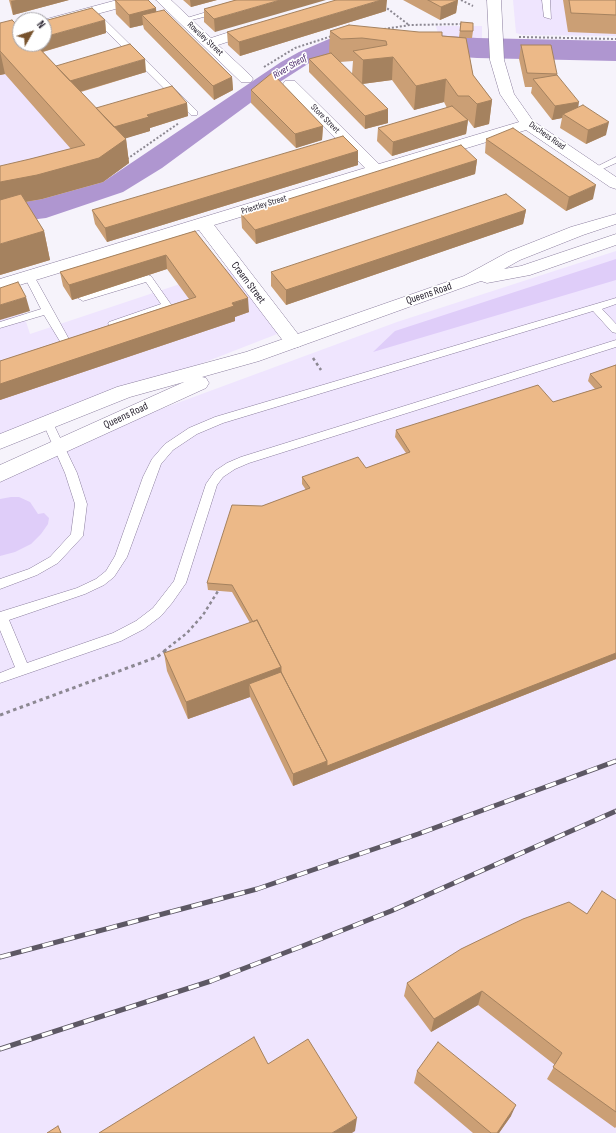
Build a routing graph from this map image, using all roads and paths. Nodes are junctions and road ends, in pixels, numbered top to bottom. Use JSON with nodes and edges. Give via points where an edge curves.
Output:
{"nodes":[{"id":1,"x":133,"y":0,"type":"edge"},
{"id":2,"x":163,"y":0,"type":"edge"},
{"id":3,"x":494,"y":0,"type":"edge"},
{"id":4,"x":546,"y":0,"type":"edge"},
{"id":5,"x":381,"y":4,"type":"dead end"},
{"id":6,"x":230,"y":7,"type":"edge"},
{"id":7,"x":91,"y":12,"type":"junction"},
{"id":8,"x":548,"y":17,"type":"dead end"},
{"id":9,"x":184,"y":20,"type":"junction"},
{"id":10,"x":52,"y":22,"type":"edge"},
{"id":11,"x":270,"y":24,"type":"edge"},
{"id":12,"x":410,"y":25,"type":"junction"},
{"id":13,"x":379,"y":30,"type":"edge"},
{"id":14,"x":496,"y":34,"type":"junction"},
{"id":15,"x":338,"y":35,"type":"edge"},
{"id":16,"x":616,"y":39,"type":"edge"},
{"id":17,"x":210,"y":43,"type":"junction"},
{"id":18,"x":246,"y":79,"type":"joint"},
{"id":19,"x":290,"y":84,"type":"dead end"},
{"id":20,"x":194,"y":113,"type":"joint"},
{"id":21,"x":528,"y":124,"type":"junction"},
{"id":22,"x":126,"y":160,"type":"edge"},
{"id":23,"x":616,"y":160,"type":"edge"},
{"id":24,"x":596,"y":169,"type":"junction"},
{"id":25,"x":376,"y":170,"type":"junction"},
{"id":26,"x":616,"y":184,"type":"edge"},
{"id":27,"x":616,"y":219,"type":"edge"},
{"id":28,"x":203,"y":223,"type":"junction"},
{"id":29,"x":616,"y":240,"type":"edge"},
{"id":30,"x":29,"y":276,"type":"junction"},
{"id":31,"x":470,"y":280,"type":"junction"},
{"id":32,"x":0,"y":285,"type":"edge"},
{"id":33,"x":83,"y":298,"type":"dead end"},
{"id":34,"x":616,"y":301,"type":"edge"},
{"id":35,"x":595,"y":307,"type":"junction"},
{"id":36,"x":47,"y":311,"type":"junction"},
{"id":37,"x":0,"y":325,"type":"edge"},
{"id":38,"x":102,"y":328,"type":"edge"},
{"id":39,"x":616,"y":330,"type":"edge"},
{"id":40,"x":65,"y":341,"type":"edge"},
{"id":41,"x":294,"y":342,"type":"junction"},
{"id":42,"x":616,"y":343,"type":"edge"},
{"id":43,"x":252,"y":357,"type":"junction"},
{"id":44,"x":48,"y":423,"type":"junction"},
{"id":45,"x":0,"y":442,"type":"edge"},
{"id":46,"x":58,"y":447,"type":"junction"},
{"id":47,"x":0,"y":474,"type":"edge"},
{"id":48,"x":0,"y":584,"type":"edge"},
{"id":49,"x":218,"y":591,"type":"edge"},
{"id":50,"x":1,"y":617,"type":"edge"},
{"id":51,"x":23,"y":670,"type":"junction"},
{"id":52,"x":0,"y":678,"type":"edge"},
{"id":53,"x":0,"y":715,"type":"edge"}],
"edges":[{"from":1,"to":7,"type":"main road"},
{"from":2,"to":9,"type":"main road","name":"Rowsley Street"},
{"from":3,"to":14,"type":"main road","name":"Duchess Road"},
{"from":4,"to":8,"type":"lane"},
{"from":5,"to":12,"type":"path"},
{"from":6,"to":9,"type":"lane"},
{"from":7,"to":10,"type":"main road"},
{"from":7,"to":20,"type":"lane"},
{"from":9,"to":17,"type":"main road","name":"Rowsley Street"},
{"from":11,"to":17,"type":"main road"},
{"from":12,"to":13,"type":"path"},
{"from":12,"to":14,"type":"path"},
{"from":14,"to":16,"type":"path"},
{"from":14,"to":21,"type":"main road","name":"Duchess Road","via":[[497,60],[507,94]]},
{"from":15,"to":18,"type":"path","via":[[295,48]]},
{"from":17,"to":18,"type":"main road","name":"Rowsley Street"},
{"from":19,"to":25,"type":"main road","name":"Store Street"},
{"from":20,"to":22,"type":"path"},
{"from":21,"to":24,"type":"main road","name":"Duchess Road"},
{"from":21,"to":25,"type":"main road","name":"Priestley Street"},
{"from":23,"to":24,"type":"lane"},
{"from":24,"to":26,"type":"main road","name":"Duchess Road"},
{"from":25,"to":28,"type":"main road","name":"Priestley Street"},
{"from":27,"to":31,"type":"main road","name":"Queens Road","via":[[514,256]]},
{"from":28,"to":30,"type":"main road","name":"Priestley Street"},
{"from":28,"to":41,"type":"main road","name":"Cream Street"},
{"from":29,"to":31,"type":"main road","name":"Queens Road","via":[[524,271]]},
{"from":30,"to":32,"type":"main road","name":"Priestley Street"},
{"from":30,"to":36,"type":"lane"},
{"from":31,"to":41,"type":"main road","name":"Queens Road"},
{"from":33,"to":38,"type":"lane","via":[[148,278],[167,305]]},
{"from":34,"to":35,"type":"lane"},
{"from":35,"to":39,"type":"lane"},
{"from":35,"to":50,"type":"lane","via":[[219,420],[193,431],[169,447],[156,462],[121,557],[110,574],[81,591]]},
{"from":36,"to":37,"type":"lane"},
{"from":36,"to":40,"type":"lane"},
{"from":41,"to":43,"type":"main road","name":"Queens Road"},
{"from":42,"to":51,"type":"lane","via":[[231,466],[219,474],[212,484],[180,583],[162,606],[140,625],[117,637]]},
{"from":43,"to":44,"type":"main road","name":"Queens Road","via":[[124,392]]},
{"from":43,"to":46,"type":"main road","name":"Queens Road"},
{"from":44,"to":45,"type":"main road","name":"Queens Road"},
{"from":44,"to":46,"type":"lane"},
{"from":46,"to":47,"type":"main road","name":"Queens Road"},
{"from":46,"to":48,"type":"lane","via":[[71,473],[81,504],[77,536],[54,560],[33,572]]},
{"from":49,"to":53,"type":"path","via":[[206,611],[187,633],[157,657]]},
{"from":50,"to":51,"type":"lane"},
{"from":51,"to":52,"type":"lane"}]}
